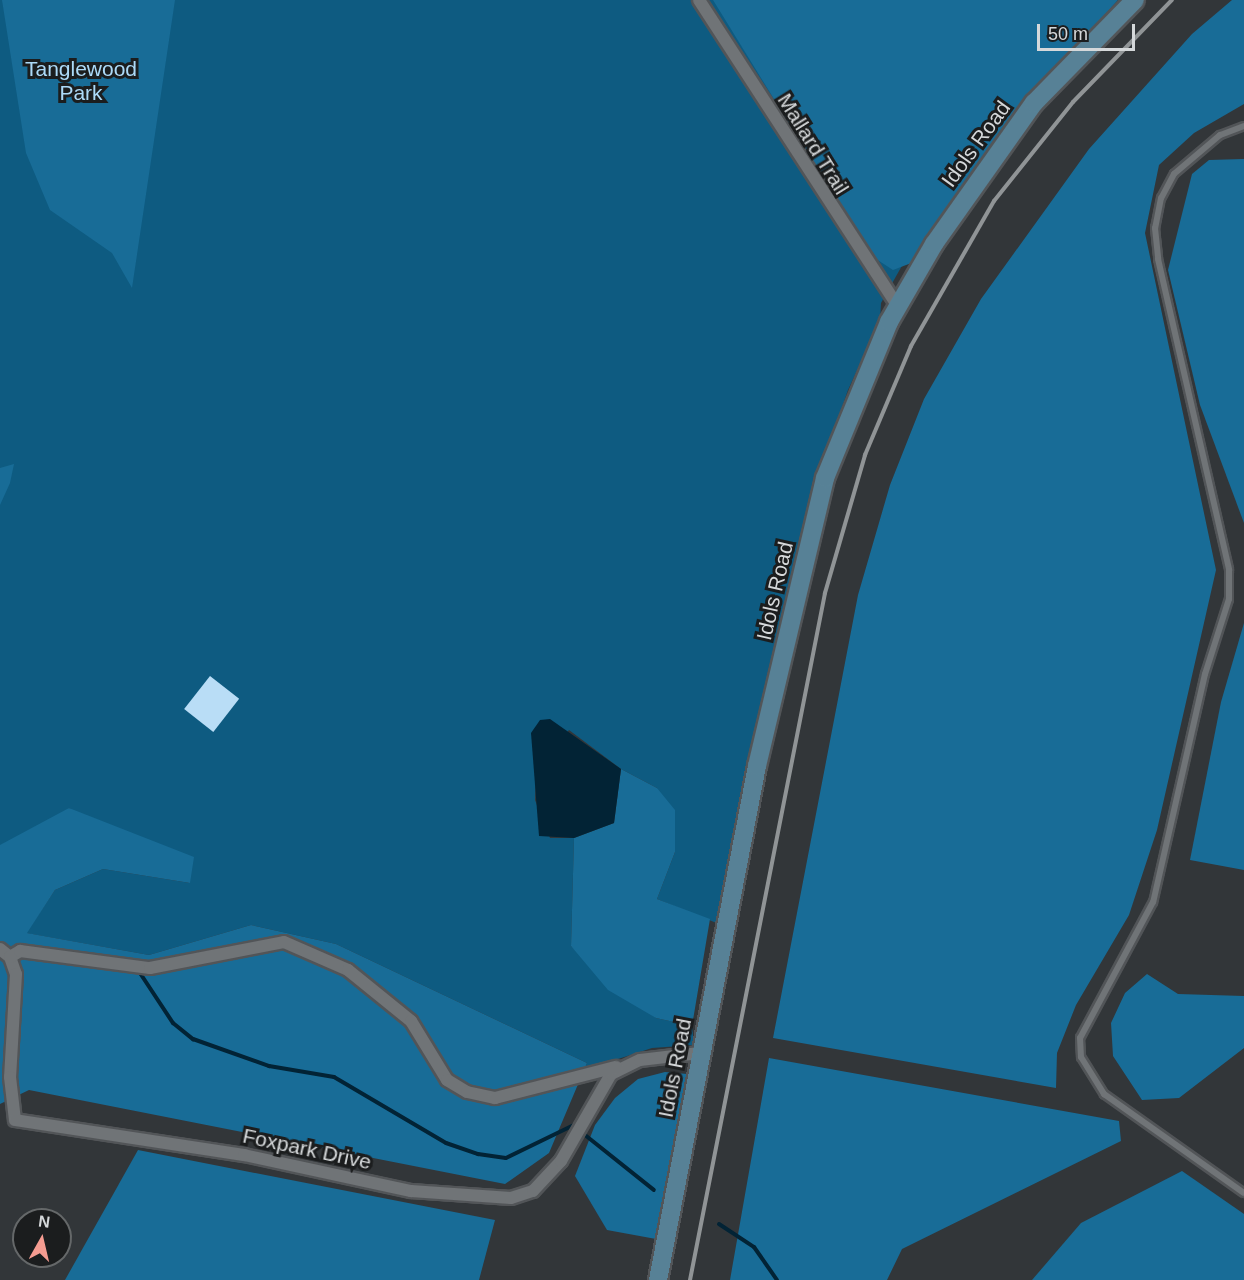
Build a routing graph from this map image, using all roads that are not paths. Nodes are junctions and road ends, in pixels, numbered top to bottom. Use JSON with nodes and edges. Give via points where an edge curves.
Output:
{"nodes":[{"id":1,"x":699,"y":0,"type":"edge"},
{"id":2,"x":1135,"y":0,"type":"edge"},
{"id":3,"x":1244,"y":126,"type":"edge"},
{"id":4,"x":898,"y":306,"type":"junction"},
{"id":5,"x":5,"y":953,"type":"edge"},
{"id":6,"x":700,"y":1053,"type":"junction"},
{"id":7,"x":626,"y":1064,"type":"junction"},
{"id":8,"x":1244,"y":1193,"type":"edge"},
{"id":9,"x":658,"y":1280,"type":"edge"}],
"edges":[{"from":1,"to":4,"type":"street","name":"Mallard Trail"},
{"from":2,"to":4,"type":"street","name":"Idols Road","via":[[1034,103],[978,176]]},
{"from":3,"to":8,"type":"lane","via":[[1220,135],[1174,174],[1161,198],[1155,228],[1158,259],[1229,570],[1229,599],[1205,674],[1153,902],[1080,1038],[1081,1057],[1104,1094]]},
{"from":4,"to":6,"type":"street","name":"Idols Road","via":[[825,478],[757,766]]},
{"from":5,"to":7,"type":"street","via":[[20,951],[150,968],[284,942],[348,970],[411,1021],[447,1080],[467,1092],[495,1098],[523,1094]]},
{"from":5,"to":7,"type":"street","name":"Foxpark Drive","via":[[16,974],[10,1077],[15,1120],[243,1155],[411,1191],[511,1198],[532,1191],[561,1161],[602,1083]]},
{"from":6,"to":7,"type":"street","name":"Foxpark Drive"},
{"from":6,"to":9,"type":"street","name":"Idols Road"}]}
